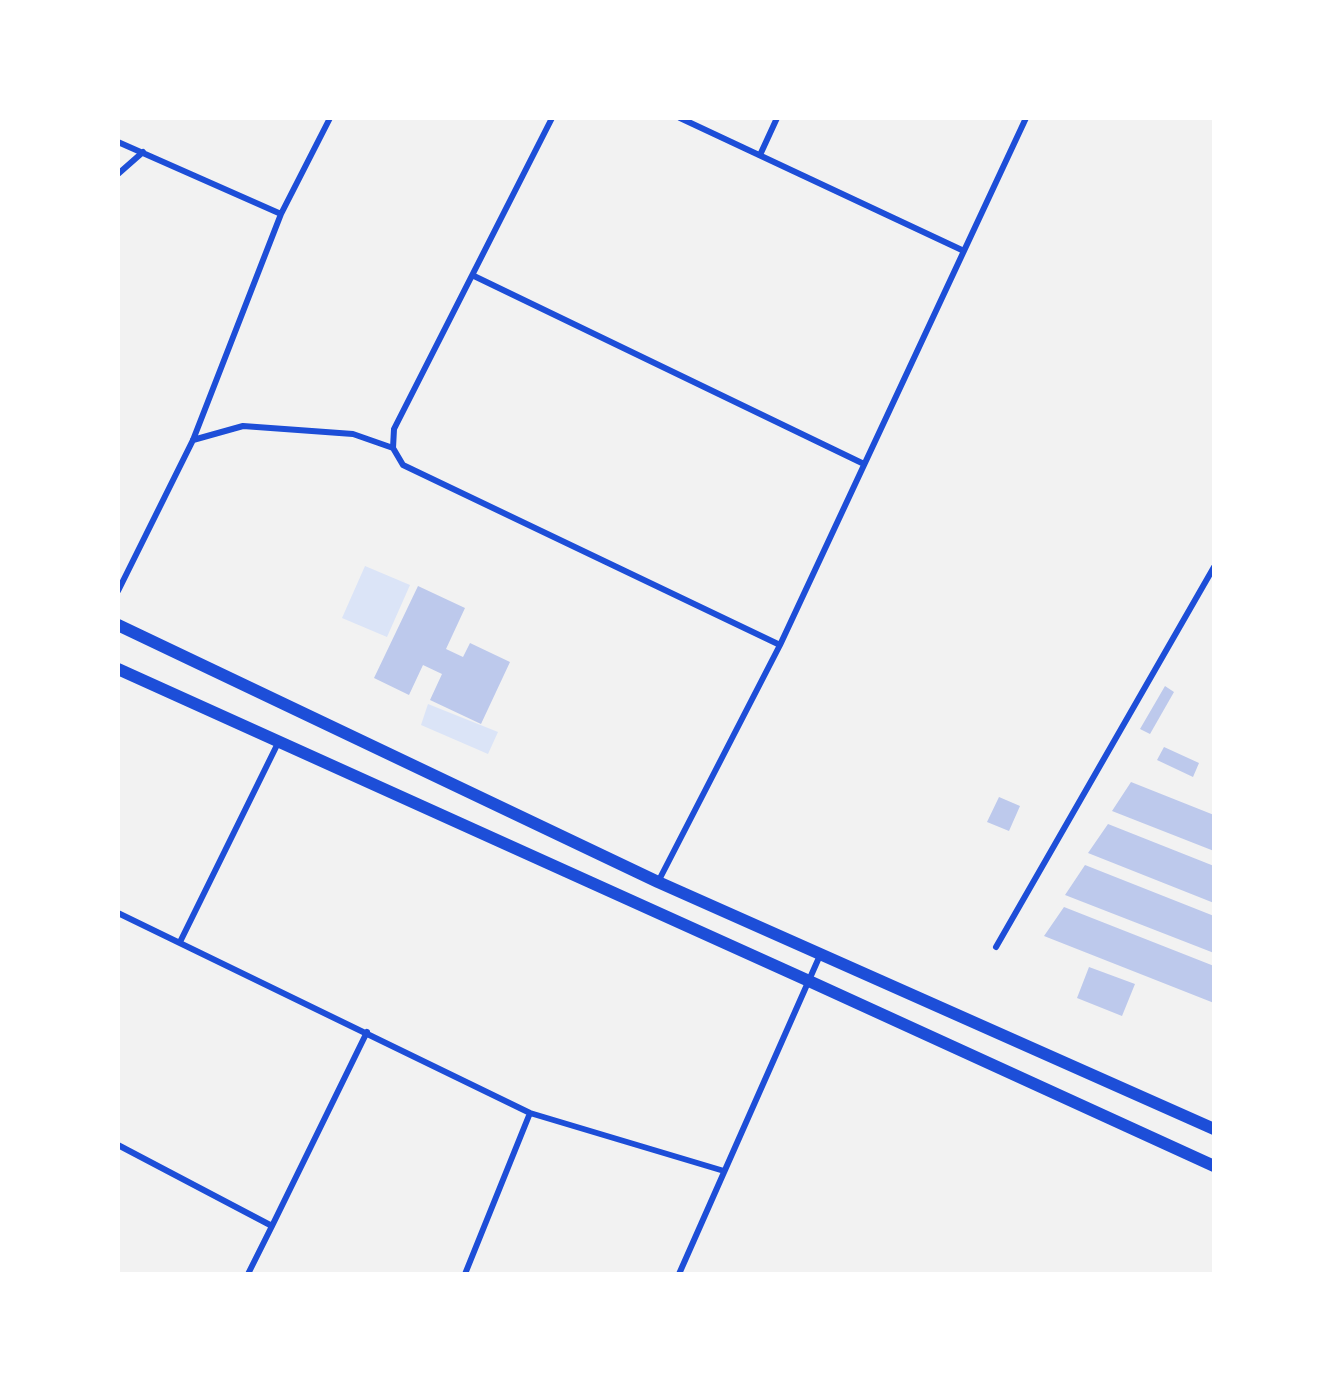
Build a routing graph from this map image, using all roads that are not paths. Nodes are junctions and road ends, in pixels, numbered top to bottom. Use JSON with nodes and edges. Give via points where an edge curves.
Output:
{"nodes":[{"id":1,"x":330,"y":118,"type":"edge"},
{"id":2,"x":552,"y":118,"type":"edge"},
{"id":3,"x":680,"y":118,"type":"edge"},
{"id":4,"x":777,"y":118,"type":"edge"},
{"id":5,"x":1026,"y":118,"type":"edge"},
{"id":6,"x":118,"y":142,"type":"edge"},
{"id":7,"x":143,"y":152,"type":"junction"},
{"id":8,"x":760,"y":155,"type":"junction"},
{"id":9,"x":118,"y":174,"type":"edge"},
{"id":10,"x":281,"y":214,"type":"junction"},
{"id":11,"x":964,"y":251,"type":"junction"},
{"id":12,"x":474,"y":276,"type":"junction"},
{"id":13,"x":192,"y":440,"type":"junction"},
{"id":14,"x":393,"y":448,"type":"junction"},
{"id":15,"x":864,"y":464,"type":"junction"},
{"id":16,"x":1213,"y":570,"type":"edge"},
{"id":17,"x":118,"y":591,"type":"edge"},
{"id":18,"x":118,"y":625,"type":"edge"},
{"id":19,"x":780,"y":645,"type":"junction"},
{"id":20,"x":118,"y":669,"type":"edge"},
{"id":21,"x":279,"y":741,"type":"junction"},
{"id":22,"x":658,"y":882,"type":"junction"},
{"id":23,"x":118,"y":913,"type":"edge"},
{"id":24,"x":180,"y":942,"type":"junction"},
{"id":25,"x":996,"y":947,"type":"dead end"},
{"id":26,"x":822,"y":953,"type":"junction"},
{"id":27,"x":809,"y":981,"type":"junction"},
{"id":28,"x":367,"y":1032,"type":"junction"},
{"id":29,"x":530,"y":1113,"type":"junction"},
{"id":30,"x":1214,"y":1129,"type":"edge"},
{"id":31,"x":118,"y":1145,"type":"edge"},
{"id":32,"x":1214,"y":1166,"type":"edge"},
{"id":33,"x":724,"y":1171,"type":"junction"},
{"id":34,"x":272,"y":1226,"type":"junction"},
{"id":35,"x":249,"y":1274,"type":"edge"},
{"id":36,"x":465,"y":1274,"type":"edge"},
{"id":37,"x":679,"y":1274,"type":"edge"}],
"edges":[{"from":1,"to":10,"type":"street"},
{"from":2,"to":12,"type":"street"},
{"from":3,"to":8,"type":"street"},
{"from":4,"to":8,"type":"street"},
{"from":5,"to":11,"type":"street"},
{"from":6,"to":7,"type":"street"},
{"from":7,"to":9,"type":"street"},
{"from":7,"to":10,"type":"street"},
{"from":8,"to":11,"type":"street"},
{"from":10,"to":13,"type":"street"},
{"from":11,"to":15,"type":"street"},
{"from":12,"to":14,"type":"street","via":[[394,429]]},
{"from":12,"to":15,"type":"street"},
{"from":13,"to":14,"type":"street","via":[[243,426],[353,434]]},
{"from":13,"to":17,"type":"street"},
{"from":14,"to":19,"type":"street","via":[[403,465]]},
{"from":15,"to":19,"type":"street"},
{"from":16,"to":25,"type":"street"},
{"from":18,"to":22,"type":"main road"},
{"from":19,"to":22,"type":"street"},
{"from":20,"to":21,"type":"main road"},
{"from":21,"to":24,"type":"street"},
{"from":21,"to":27,"type":"main road"},
{"from":22,"to":26,"type":"main road"},
{"from":23,"to":24,"type":"street"},
{"from":24,"to":28,"type":"street"},
{"from":26,"to":27,"type":"street"},
{"from":26,"to":30,"type":"main road"},
{"from":27,"to":32,"type":"main road"},
{"from":27,"to":33,"type":"street"},
{"from":28,"to":29,"type":"street"},
{"from":28,"to":34,"type":"street"},
{"from":29,"to":33,"type":"street"},
{"from":29,"to":36,"type":"street"},
{"from":31,"to":34,"type":"street"},
{"from":33,"to":37,"type":"street"},
{"from":34,"to":35,"type":"street"}]}
